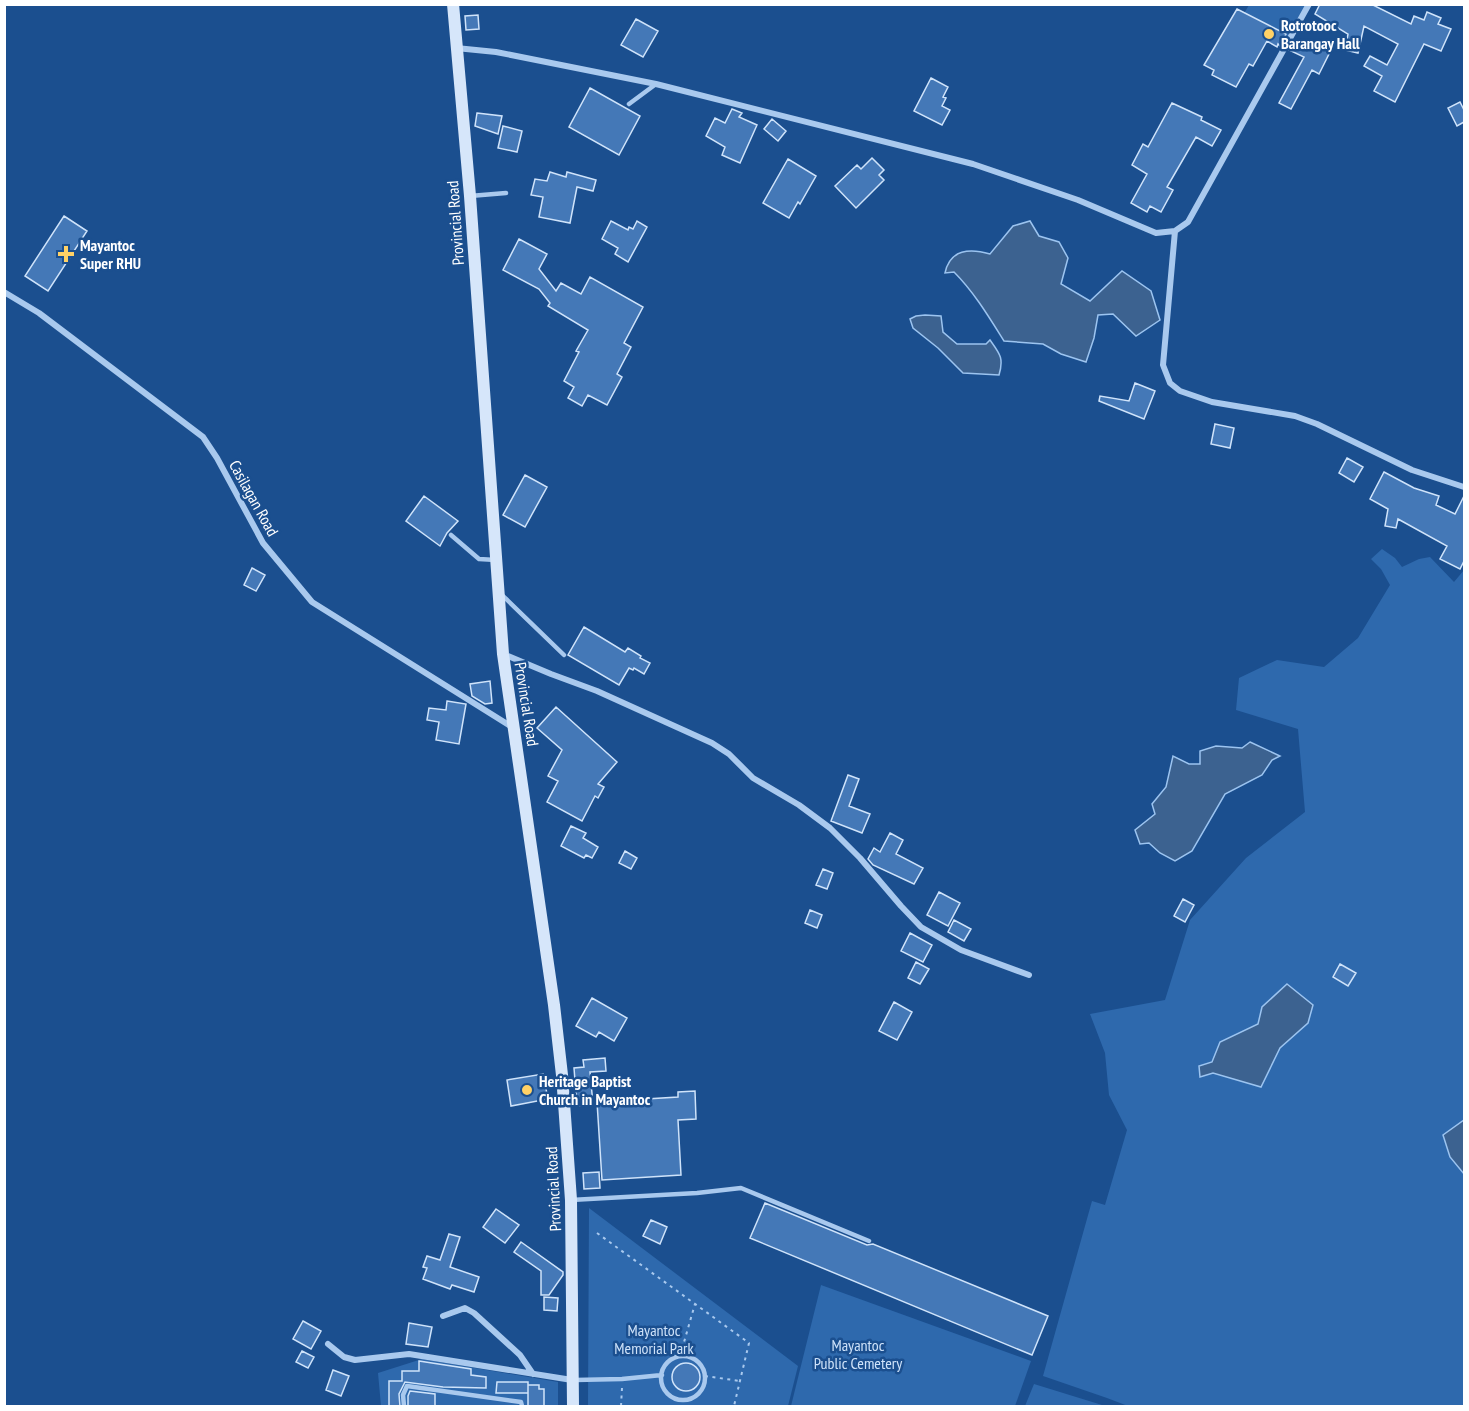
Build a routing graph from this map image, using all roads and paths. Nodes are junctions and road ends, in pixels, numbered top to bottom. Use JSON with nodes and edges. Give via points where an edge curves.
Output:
{"nodes":[{"id":1,"x":453,"y":4,"type":"edge"},
{"id":2,"x":1309,"y":4,"type":"edge"},
{"id":3,"x":456,"y":48,"type":"junction"},
{"id":4,"x":656,"y":84,"type":"junction"},
{"id":5,"x":629,"y":104,"type":"dead end"},
{"id":6,"x":507,"y":193,"type":"dead end"},
{"id":7,"x":470,"y":196,"type":"junction"},
{"id":8,"x":1175,"y":231,"type":"junction"},
{"id":9,"x":4,"y":292,"type":"edge"},
{"id":10,"x":1464,"y":487,"type":"edge"},
{"id":11,"x":451,"y":535,"type":"dead end"},
{"id":12,"x":496,"y":560,"type":"junction"},
{"id":13,"x":498,"y":591,"type":"junction"},
{"id":14,"x":503,"y":654,"type":"junction"},
{"id":15,"x":564,"y":655,"type":"dead end"},
{"id":16,"x":515,"y":729,"type":"junction"},
{"id":17,"x":1029,"y":975,"type":"dead end"},
{"id":18,"x":571,"y":1200,"type":"junction"},
{"id":19,"x":597,"y":1233,"type":"dead end"},
{"id":20,"x":869,"y":1241,"type":"dead end"},
{"id":21,"x":695,"y":1303,"type":"junction"},
{"id":22,"x":443,"y":1316,"type":"dead end"},
{"id":23,"x":328,"y":1344,"type":"dead end"},
{"id":24,"x":680,"y":1356,"type":"junction"},
{"id":25,"x":534,"y":1375,"type":"junction"},
{"id":26,"x":662,"y":1375,"type":"junction"},
{"id":27,"x":705,"y":1376,"type":"junction"},
{"id":28,"x":622,"y":1379,"type":"junction"},
{"id":29,"x":572,"y":1380,"type":"junction"},
{"id":30,"x":740,"y":1381,"type":"junction"},
{"id":31,"x":404,"y":1407,"type":"edge"},
{"id":32,"x":522,"y":1407,"type":"edge"},
{"id":33,"x":573,"y":1407,"type":"edge"},
{"id":34,"x":621,"y":1407,"type":"edge"},
{"id":35,"x":734,"y":1407,"type":"edge"}],
"edges":[{"from":1,"to":3,"type":"main road","name":"Provincial Road"},
{"from":2,"to":8,"type":"street","via":[[1188,222]]},
{"from":3,"to":4,"type":"street","via":[[496,52]]},
{"from":3,"to":7,"type":"main road","name":"Provincial Road"},
{"from":4,"to":5,"type":"lane"},
{"from":4,"to":8,"type":"street","via":[[973,164],[1078,200],[1156,233]]},
{"from":6,"to":7,"type":"lane"},
{"from":7,"to":12,"type":"main road","name":"Provincial Road"},
{"from":8,"to":10,"type":"street","via":[[1163,365],[1179,391],[1212,402],[1296,416],[1412,470]]},
{"from":9,"to":16,"type":"street","name":"Casilagan Road","via":[[55,325],[203,438],[263,543],[312,602]]},
{"from":11,"to":12,"type":"lane","via":[[480,560]]},
{"from":12,"to":13,"type":"main road","name":"Provincial Road"},
{"from":13,"to":14,"type":"main road","name":"Provincial Road"},
{"from":13,"to":15,"type":"lane"},
{"from":14,"to":16,"type":"main road","name":"Provincial Road"},
{"from":14,"to":17,"type":"street","via":[[712,743],[753,778],[830,828],[921,927],[961,950]]},
{"from":16,"to":18,"type":"main road","name":"Provincial Road","via":[[559,1042]]},
{"from":18,"to":20,"type":"lane","via":[[741,1188]]},
{"from":18,"to":29,"type":"main road","name":"Provincial Road"},
{"from":19,"to":21,"type":"path"},
{"from":21,"to":24,"type":"path"},
{"from":21,"to":30,"type":"path","via":[[749,1343]]},
{"from":22,"to":25,"type":"street","via":[[465,1308],[474,1312]]},
{"from":23,"to":25,"type":"street","via":[[344,1357],[355,1360],[409,1354]]},
{"from":24,"to":26,"type":"lane","via":[[668,1362]]},
{"from":24,"to":27,"type":"lane","via":[[699,1363]]},
{"from":25,"to":29,"type":"street"},
{"from":26,"to":27,"type":"lane","via":[[664,1389],[682,1400],[696,1395]]},
{"from":26,"to":28,"type":"lane"},
{"from":27,"to":30,"type":"path"},
{"from":28,"to":29,"type":"lane"},
{"from":28,"to":34,"type":"path"},
{"from":29,"to":33,"type":"main road","name":"Provincial Road"},
{"from":30,"to":35,"type":"path"},
{"from":31,"to":32,"type":"lane","via":[[407,1386],[521,1402]]}]}
